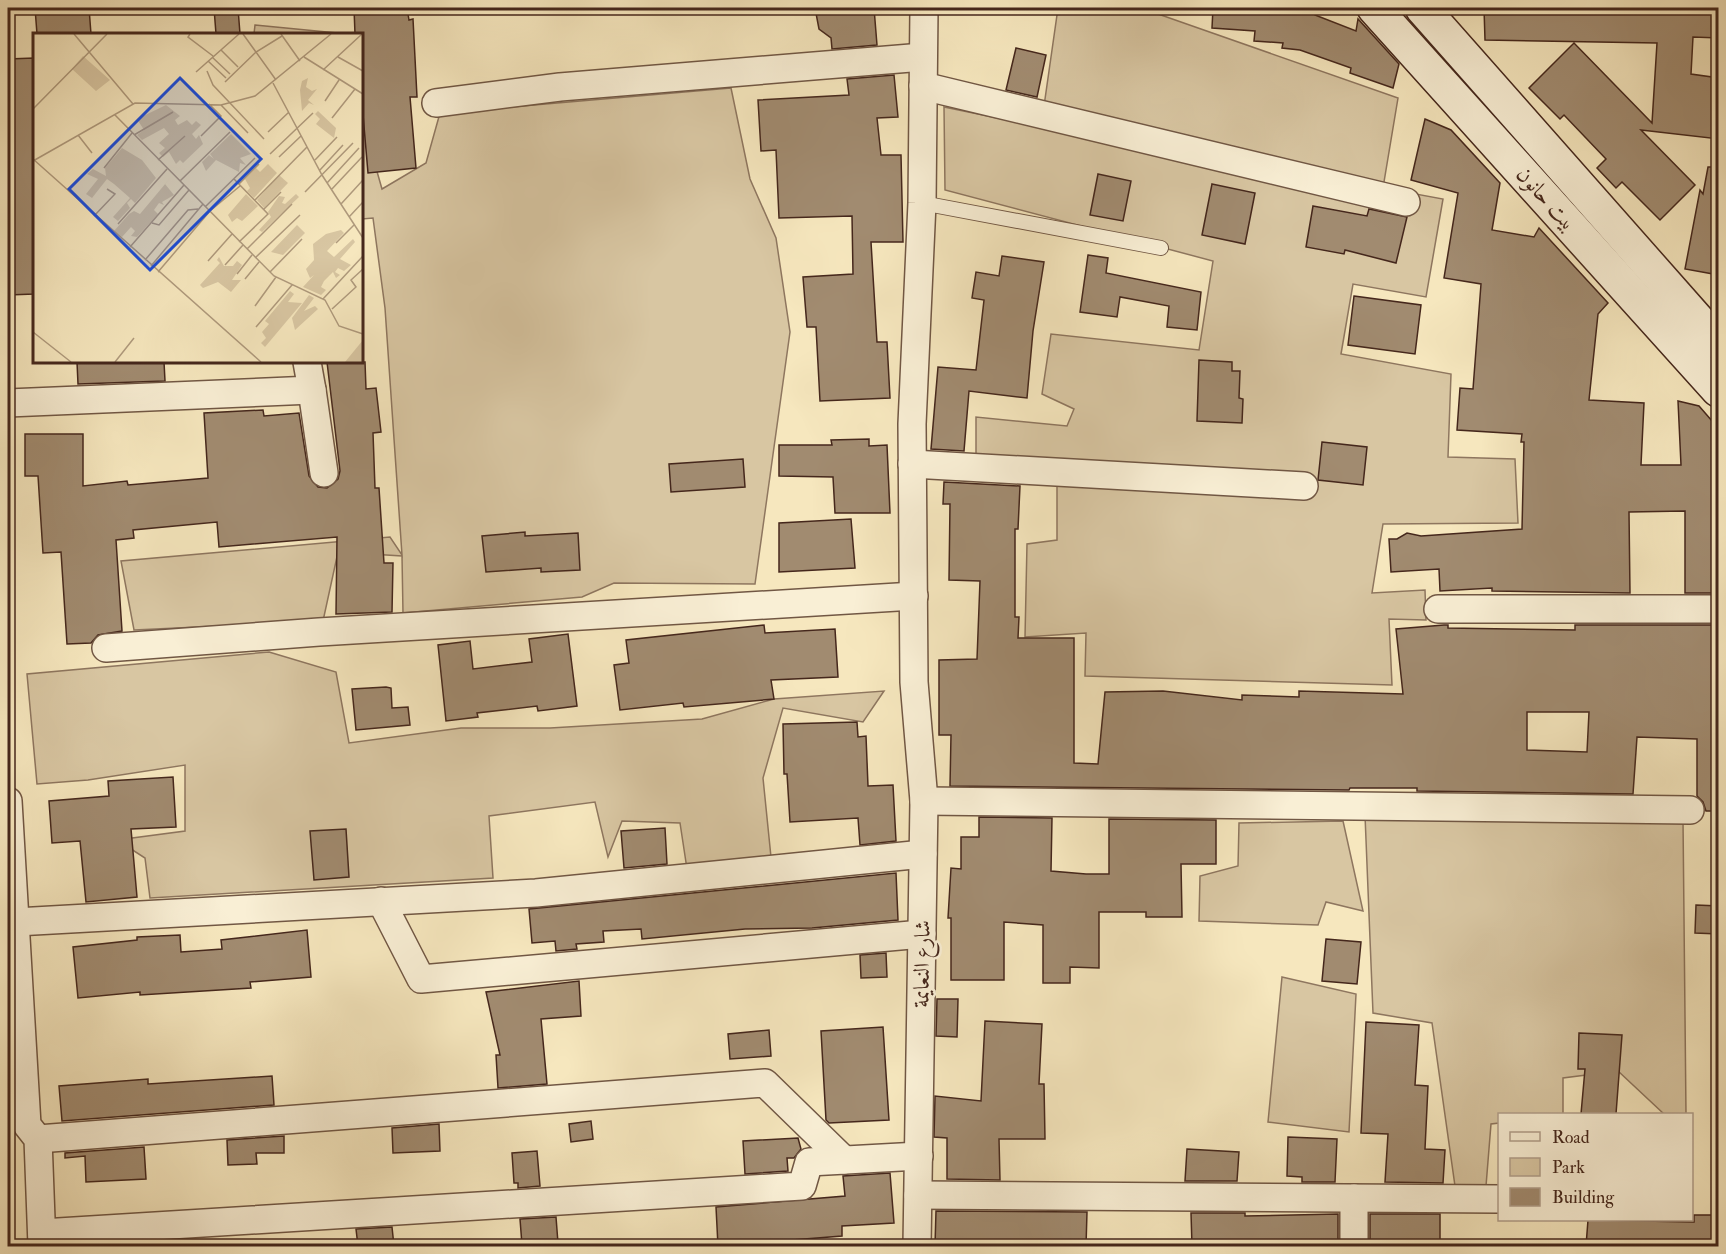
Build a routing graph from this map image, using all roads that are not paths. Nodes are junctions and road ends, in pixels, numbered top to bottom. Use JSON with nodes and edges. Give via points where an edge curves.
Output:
{"nodes":[{"id":1,"x":924,"y":8,"type":"edge"},
{"id":2,"x":1374,"y":8,"type":"edge"},
{"id":3,"x":1422,"y":8,"type":"edge"},
{"id":4,"x":923,"y":57,"type":"junction"},
{"id":5,"x":923,"y":86,"type":"junction"},
{"id":6,"x":436,"y":103,"type":"dead end"},
{"id":7,"x":1406,"y":202,"type":"dead end"},
{"id":8,"x":922,"y":203,"type":"junction"},
{"id":9,"x":1161,"y":248,"type":"dead end"},
{"id":10,"x":1719,"y":343,"type":"edge"},
{"id":11,"x":308,"y":363,"type":"edge"},
{"id":12,"x":312,"y":390,"type":"junction"},
{"id":13,"x":1719,"y":390,"type":"edge"},
{"id":14,"x":8,"y":403,"type":"edge"},
{"id":15,"x":912,"y":464,"type":"junction"},
{"id":16,"x":324,"y":473,"type":"dead end"},
{"id":17,"x":1304,"y":486,"type":"dead end"},
{"id":18,"x":914,"y":596,"type":"junction"},
{"id":19,"x":1438,"y":609,"type":"dead end"},
{"id":20,"x":1719,"y":609,"type":"edge"},
{"id":21,"x":106,"y":648,"type":"dead end"},
{"id":22,"x":8,"y":801,"type":"edge"},
{"id":23,"x":924,"y":801,"type":"junction"},
{"id":24,"x":1690,"y":810,"type":"dead end"},
{"id":25,"x":922,"y":854,"type":"junction"},
{"id":26,"x":381,"y":901,"type":"junction"},
{"id":27,"x":16,"y":922,"type":"junction"},
{"id":28,"x":922,"y":934,"type":"junction"},
{"id":29,"x":38,"y":1139,"type":"junction"},
{"id":30,"x":919,"y":1156,"type":"junction"},
{"id":31,"x":844,"y":1160,"type":"junction"},
{"id":32,"x":918,"y":1195,"type":"junction"},
{"id":33,"x":1354,"y":1198,"type":"junction"},
{"id":34,"x":1498,"y":1199,"type":"edge"},
{"id":35,"x":42,"y":1240,"type":"edge"},
{"id":36,"x":917,"y":1246,"type":"edge"},
{"id":37,"x":1354,"y":1246,"type":"edge"}],
"edges":[{"from":1,"to":4,"type":"street","name":"شارع النعايمة"},
{"from":2,"to":13,"type":"main road","name":"بيت حانون"},
{"from":3,"to":10,"type":"main road","name":"بيت حانون"},
{"from":4,"to":5,"type":"street","name":"شارع النعايمة"},
{"from":4,"to":6,"type":"street","via":[[560,87]]},
{"from":5,"to":7,"type":"street"},
{"from":5,"to":8,"type":"street","name":"شارع النعايمة"},
{"from":8,"to":9,"type":"lane"},
{"from":8,"to":15,"type":"street","name":"شارع النعايمة"},
{"from":11,"to":12,"type":"street"},
{"from":12,"to":14,"type":"street"},
{"from":12,"to":16,"type":"street"},
{"from":15,"to":17,"type":"street"},
{"from":15,"to":18,"type":"street","name":"شارع النعايمة"},
{"from":18,"to":21,"type":"street"},
{"from":18,"to":23,"type":"street","name":"شارع النعايمة","via":[[914,682]]},
{"from":19,"to":20,"type":"street"},
{"from":22,"to":27,"type":"street"},
{"from":23,"to":24,"type":"street"},
{"from":23,"to":25,"type":"street","name":"شارع النعايمة"},
{"from":25,"to":26,"type":"street","via":[[536,893]]},
{"from":25,"to":28,"type":"street","name":"شارع النعايمة"},
{"from":26,"to":27,"type":"street"},
{"from":26,"to":28,"type":"street","via":[[421,979]]},
{"from":27,"to":29,"type":"street","via":[[27,1125]]},
{"from":28,"to":30,"type":"street","name":"شارع النعايمة"},
{"from":29,"to":31,"type":"street","via":[[765,1083]]},
{"from":29,"to":35,"type":"street"},
{"from":30,"to":31,"type":"street"},
{"from":30,"to":32,"type":"street","name":"شارع النعايمة"},
{"from":31,"to":35,"type":"street","via":[[809,1162],[802,1185]]},
{"from":32,"to":33,"type":"street"},
{"from":32,"to":36,"type":"street","name":"شارع النعايمة"},
{"from":33,"to":34,"type":"street"},
{"from":33,"to":37,"type":"street"}]}
